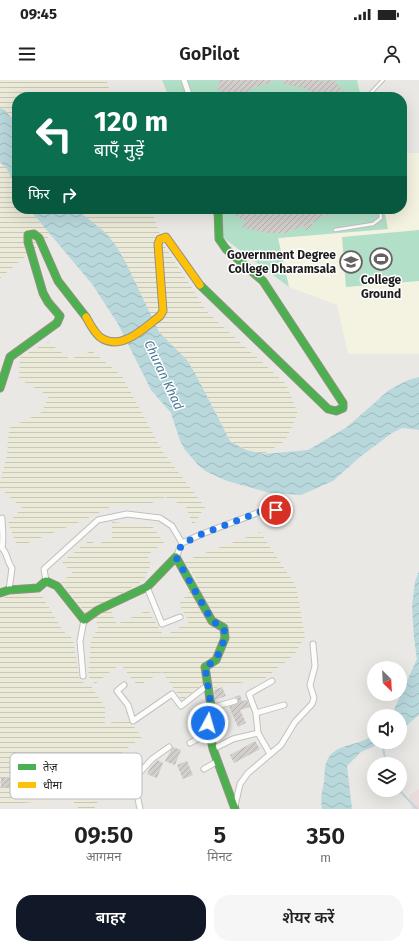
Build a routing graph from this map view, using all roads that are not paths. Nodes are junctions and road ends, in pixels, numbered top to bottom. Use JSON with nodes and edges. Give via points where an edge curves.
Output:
{"nodes":[{"id":1,"x":184,"y":80,"type":"edge"},
{"id":2,"x":383,"y":80,"type":"edge"},
{"id":3,"x":188,"y":92,"type":"edge"},
{"id":4,"x":372,"y":92,"type":"edge"},
{"id":5,"x":218,"y":214,"type":"edge"},
{"id":6,"x":381,"y":214,"type":"edge"},
{"id":7,"x":335,"y":230,"type":"dead end"},
{"id":8,"x":0,"y":388,"type":"edge"},
{"id":9,"x":287,"y":510,"type":"dead end"},
{"id":10,"x":2,"y":518,"type":"dead end"},
{"id":11,"x":182,"y":544,"type":"junction"},
{"id":12,"x":176,"y":557,"type":"junction"},
{"id":13,"x":46,"y":581,"type":"junction"},
{"id":14,"x":147,"y":587,"type":"junction"},
{"id":15,"x":9,"y":590,"type":"junction"},
{"id":16,"x":0,"y":593,"type":"edge"},
{"id":17,"x":180,"y":617,"type":"dead end"},
{"id":18,"x":84,"y":620,"type":"junction"},
{"id":19,"x":313,"y":644,"type":"dead end"},
{"id":20,"x":83,"y":676,"type":"dead end"},
{"id":21,"x":272,"y":681,"type":"dead end"},
{"id":22,"x":208,"y":685,"type":"junction"},
{"id":23,"x":124,"y":686,"type":"dead end"},
{"id":24,"x":235,"y":701,"type":"dead end"},
{"id":25,"x":284,"y":705,"type":"dead end"},
{"id":26,"x":211,"y":708,"type":"junction"},
{"id":27,"x":256,"y":713,"type":"junction"},
{"id":28,"x":210,"y":732,"type":"junction"},
{"id":29,"x":258,"y":733,"type":"junction"},
{"id":30,"x":190,"y":743,"type":"dead end"},
{"id":31,"x":168,"y":747,"type":"dead end"},
{"id":32,"x":214,"y":749,"type":"junction"},
{"id":33,"x":270,"y":754,"type":"junction"},
{"id":34,"x":218,"y":761,"type":"junction"},
{"id":35,"x":204,"y":769,"type":"dead end"},
{"id":36,"x":142,"y":770,"type":"edge"},
{"id":37,"x":138,"y":799,"type":"edge"},
{"id":38,"x":235,"y":808,"type":"edge"},
{"id":39,"x":140,"y":809,"type":"edge"}],
"edges":[{"from":1,"to":3,"type":"street"},
{"from":2,"to":4,"type":"lane"},
{"from":5,"to":8,"type":"street","via":[[220,239],[226,249],[262,281],[343,408],[336,411],[328,409],[196,282],[166,237],[160,239],[158,244],[163,311],[160,316],[124,341],[114,343],[102,339],[58,280],[39,238],[34,234],[28,235],[42,292],[60,316],[57,323],[10,357]]},
{"from":6,"to":7,"type":"lane","via":[[381,218],[373,224]]},
{"from":9,"to":11,"type":"street","via":[[265,510]]},
{"from":10,"to":15,"type":"street","via":[[2,548],[7,553],[8,563],[12,568]]},
{"from":11,"to":12,"type":"street"},
{"from":11,"to":13,"type":"street","via":[[172,526],[160,518],[126,514],[98,520],[44,569]]},
{"from":12,"to":14,"type":"street"},
{"from":12,"to":22,"type":"street","via":[[212,621],[224,628],[225,638],[216,660],[205,667]]},
{"from":13,"to":15,"type":"street","via":[[38,588]]},
{"from":13,"to":18,"type":"street","via":[[57,586]]},
{"from":14,"to":17,"type":"street","via":[[162,624]]},
{"from":14,"to":18,"type":"street","via":[[98,610]]},
{"from":15,"to":16,"type":"street"},
{"from":18,"to":20,"type":"street","via":[[80,641]]},
{"from":19,"to":33,"type":"street","via":[[314,666],[310,685],[314,698],[312,704],[295,722],[281,745]]},
{"from":21,"to":27,"type":"street","via":[[249,694]]},
{"from":22,"to":23,"type":"street","via":[[181,706],[172,694],[133,721],[128,705],[117,691]]},
{"from":22,"to":26,"type":"street"},
{"from":24,"to":26,"type":"street"},
{"from":25,"to":27,"type":"street"},
{"from":26,"to":28,"type":"street","via":[[208,723]]},
{"from":27,"to":29,"type":"street"},
{"from":28,"to":30,"type":"street"},
{"from":28,"to":32,"type":"street"},
{"from":29,"to":32,"type":"street","via":[[233,739]]},
{"from":29,"to":33,"type":"street"},
{"from":31,"to":36,"type":"street"},
{"from":32,"to":34,"type":"street"},
{"from":33,"to":38,"type":"street","via":[[248,773],[240,784]]},
{"from":34,"to":35,"type":"street"},
{"from":34,"to":38,"type":"street"},
{"from":37,"to":39,"type":"street"}]}
